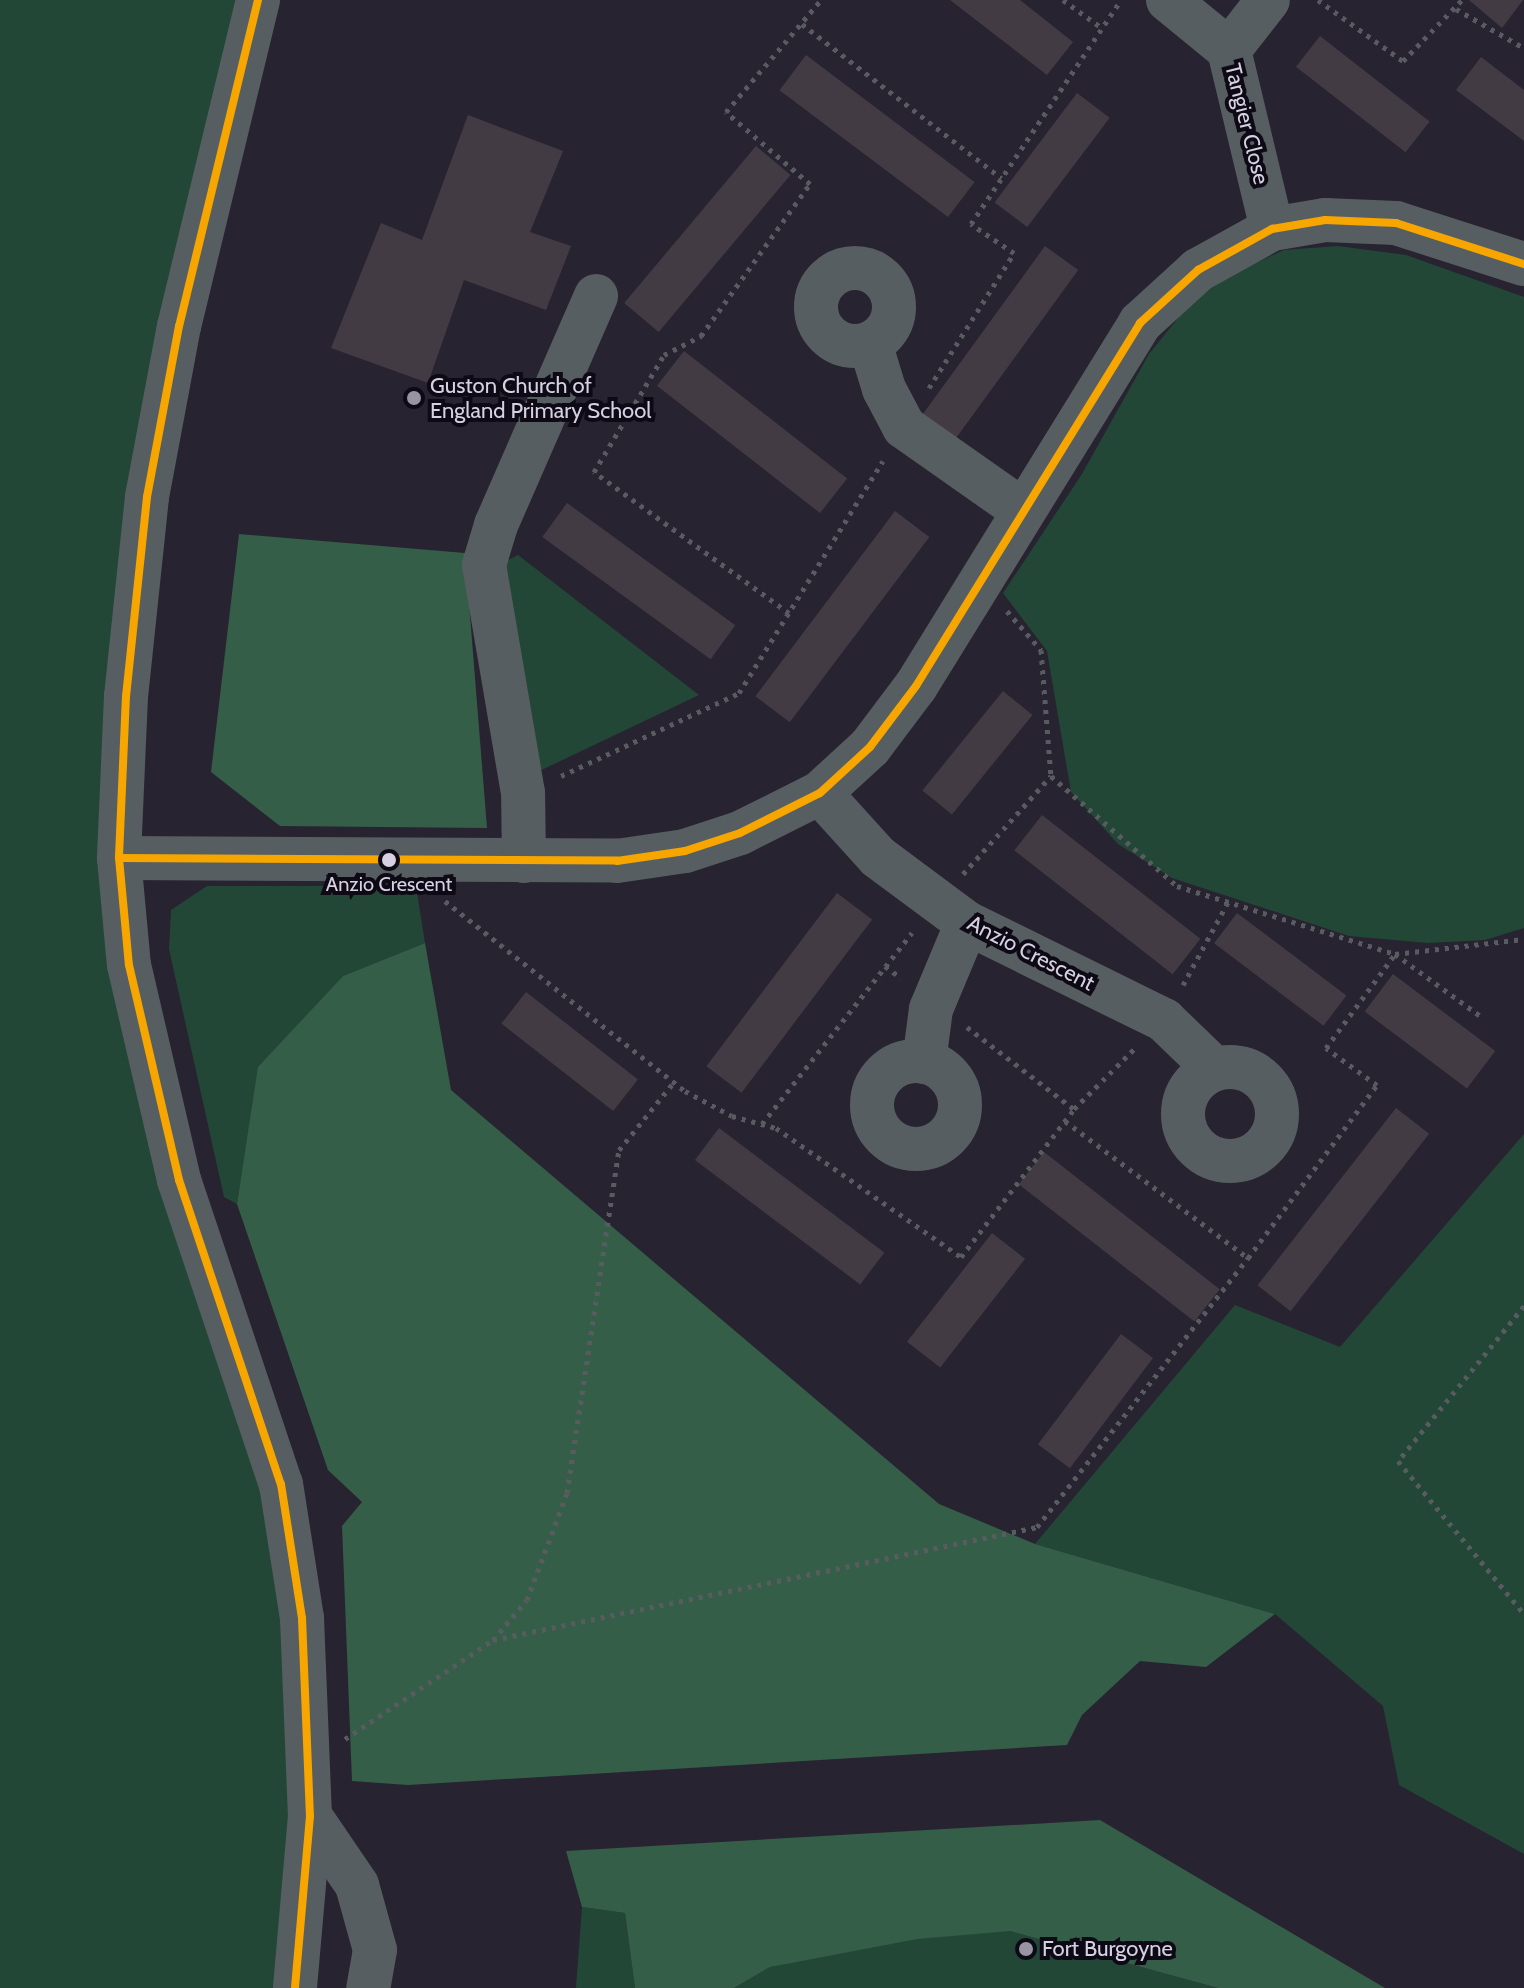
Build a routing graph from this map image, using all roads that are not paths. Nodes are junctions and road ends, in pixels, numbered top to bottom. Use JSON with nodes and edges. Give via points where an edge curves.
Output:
{"nodes":[{"id":1,"x":258,"y":0,"type":"edge"},
{"id":2,"x":1168,"y":0,"type":"edge"},
{"id":3,"x":1268,"y":0,"type":"edge"},
{"id":4,"x":1229,"y":50,"type":"junction"},
{"id":5,"x":1272,"y":229,"type":"junction"},
{"id":6,"x":1524,"y":264,"type":"edge"},
{"id":7,"x":596,"y":296,"type":"dead end"},
{"id":8,"x":870,"y":343,"type":"dead end"},
{"id":9,"x":1022,"y":510,"type":"junction"},
{"id":10,"x":820,"y":793,"type":"junction"},
{"id":11,"x":119,"y":858,"type":"junction"},
{"id":12,"x":524,"y":861,"type":"junction"},
{"id":13,"x":953,"y":912,"type":"junction"},
{"id":14,"x":924,"y":1062,"type":"dead end"},
{"id":15,"x":1215,"y":1069,"type":"dead end"},
{"id":16,"x":310,"y":1816,"type":"junction"},
{"id":17,"x":295,"y":1988,"type":"edge"},
{"id":18,"x":368,"y":1988,"type":"edge"}],
"edges":[{"from":1,"to":11,"type":"street","via":[[179,326],[147,497],[126,696]]},
{"from":2,"to":4,"type":"street","name":"Tangier Close"},
{"from":3,"to":4,"type":"street"},
{"from":4,"to":5,"type":"street","name":"Tangier Close"},
{"from":5,"to":6,"type":"street","via":[[1325,220],[1396,223]]},
{"from":5,"to":9,"type":"street","via":[[1198,270],[1140,323]]},
{"from":7,"to":12,"type":"street","via":[[496,525],[484,565],[523,793]]},
{"from":8,"to":9,"type":"street","via":[[884,389],[904,427]]},
{"from":9,"to":10,"type":"street","via":[[916,686],[879,735]]},
{"from":10,"to":12,"type":"street","via":[[740,833],[685,851],[617,861]]},
{"from":10,"to":13,"type":"street","name":"Anzio Crescent","via":[[878,857]]},
{"from":11,"to":12,"type":"street"},
{"from":11,"to":16,"type":"street","via":[[129,965],[179,1180],[281,1484],[302,1618]]},
{"from":13,"to":14,"type":"street"},
{"from":13,"to":15,"type":"street","name":"Anzio Crescent","via":[[1164,1020]]},
{"from":16,"to":17,"type":"street"},
{"from":16,"to":18,"type":"street","via":[[357,1885],[375,1950]]}]}
